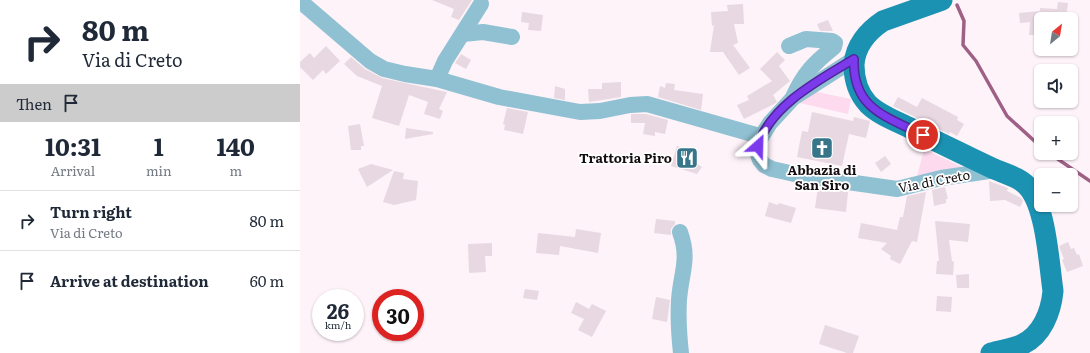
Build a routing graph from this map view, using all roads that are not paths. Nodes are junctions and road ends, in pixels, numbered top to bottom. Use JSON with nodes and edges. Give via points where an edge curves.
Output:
{"nodes":[{"id":1,"x":300,"y":0,"type":"edge"},
{"id":2,"x":942,"y":0,"type":"edge"},
{"id":3,"x":481,"y":4,"type":"dead end"},
{"id":4,"x":463,"y":34,"type":"junction"},
{"id":5,"x":512,"y":37,"type":"dead end"},
{"id":6,"x":788,"y":46,"type":"dead end"},
{"id":7,"x":854,"y":59,"type":"junction"},
{"id":8,"x":437,"y":79,"type":"junction"},
{"id":9,"x":793,"y":98,"type":"junction"},
{"id":10,"x":760,"y":139,"type":"junction"},
{"id":11,"x":996,"y":170,"type":"junction"},
{"id":12,"x":680,"y":232,"type":"dead end"},
{"id":13,"x":681,"y":353,"type":"edge"},
{"id":14,"x":991,"y":353,"type":"edge"}],
"edges":[{"from":1,"to":8,"type":"street","via":[[376,65]]},
{"from":2,"to":7,"type":"main road","name":"Via di Creto","via":[[883,21],[874,27],[861,42]]},
{"from":3,"to":4,"type":"street"},
{"from":4,"to":5,"type":"street","via":[[483,32]]},
{"from":4,"to":8,"type":"street","via":[[445,61]]},
{"from":6,"to":9,"type":"street","via":[[806,39],[835,43],[834,47],[806,72]]},
{"from":7,"to":9,"type":"street"},
{"from":7,"to":11,"type":"main road","name":"Via di Creto","via":[[855,81],[862,95],[874,108]]},
{"from":8,"to":10,"type":"street","via":[[499,98],[580,112],[630,105],[656,105],[756,135]]},
{"from":9,"to":10,"type":"street","via":[[770,123]]},
{"from":10,"to":11,"type":"street","name":"Via di Creto","via":[[757,152],[760,160],[772,168],[799,175],[897,189],[941,178]]},
{"from":11,"to":14,"type":"main road","name":"Via di Creto","via":[[1022,181],[1039,204],[1053,291],[1048,316],[1031,339],[1021,345]]},
{"from":12,"to":13,"type":"street","via":[[686,264],[679,300]]}]}
